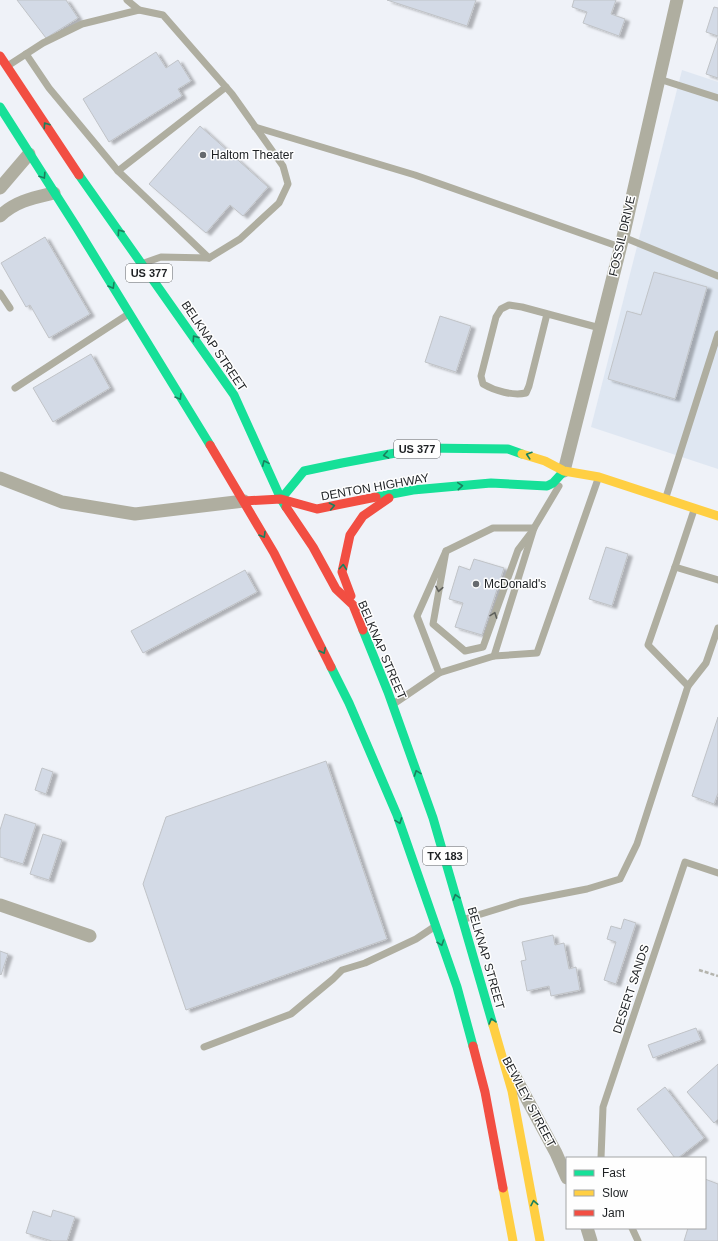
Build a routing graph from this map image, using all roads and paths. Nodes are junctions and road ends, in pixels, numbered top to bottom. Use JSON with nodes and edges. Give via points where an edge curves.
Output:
{"nodes":[{"id":1,"x":127,"y":0,"type":"edge"},
{"id":2,"x":677,"y":0,"type":"edge"},
{"id":3,"x":139,"y":10,"type":"junction"},
{"id":4,"x":26,"y":54,"type":"junction"},
{"id":5,"x":0,"y":56,"type":"edge"},
{"id":6,"x":7,"y":66,"type":"junction"},
{"id":7,"x":659,"y":79,"type":"junction"},
{"id":8,"x":226,"y":87,"type":"junction"},
{"id":9,"x":718,"y":98,"type":"edge"},
{"id":10,"x":0,"y":107,"type":"edge"},
{"id":11,"x":3,"y":118,"type":"edge"},
{"id":12,"x":255,"y":127,"type":"junction"},
{"id":13,"x":29,"y":154,"type":"junction"},
{"id":14,"x":118,"y":171,"type":"junction"},
{"id":15,"x":0,"y":188,"type":"edge"},
{"id":16,"x":54,"y":193,"type":"junction"},
{"id":17,"x":0,"y":216,"type":"edge"},
{"id":18,"x":621,"y":242,"type":"junction"},
{"id":19,"x":209,"y":258,"type":"junction"},
{"id":20,"x":142,"y":264,"type":"junction"},
{"id":21,"x":718,"y":276,"type":"edge"},
{"id":22,"x":0,"y":293,"type":"edge"},
{"id":23,"x":10,"y":308,"type":"dead end"},
{"id":24,"x":129,"y":314,"type":"junction"},
{"id":25,"x":547,"y":314,"type":"junction"},
{"id":26,"x":600,"y":328,"type":"junction"},
{"id":27,"x":718,"y":334,"type":"edge"},
{"id":28,"x":15,"y":388,"type":"dead end"},
{"id":29,"x":564,"y":471,"type":"junction"},
{"id":30,"x":599,"y":477,"type":"junction"},
{"id":31,"x":0,"y":478,"type":"edge"},
{"id":32,"x":395,"y":493,"type":"junction"},
{"id":33,"x":281,"y":499,"type":"junction"},
{"id":34,"x":666,"y":499,"type":"junction"},
{"id":35,"x":244,"y":501,"type":"junction"},
{"id":36,"x":694,"y":509,"type":"junction"},
{"id":37,"x":718,"y":516,"type":"edge"},
{"id":38,"x":534,"y":528,"type":"junction"},
{"id":39,"x":446,"y":551,"type":"junction"},
{"id":40,"x":675,"y":567,"type":"junction"},
{"id":41,"x":718,"y":580,"type":"edge"},
{"id":42,"x":353,"y":605,"type":"junction"},
{"id":43,"x":718,"y":628,"type":"edge"},
{"id":44,"x":494,"y":656,"type":"junction"},
{"id":45,"x":439,"y":673,"type":"junction"},
{"id":46,"x":688,"y":686,"type":"junction"},
{"id":47,"x":392,"y":704,"type":"junction"},
{"id":48,"x":718,"y":873,"type":"edge"},
{"id":49,"x":0,"y":905,"type":"edge"},
{"id":50,"x":463,"y":920,"type":"junction"},
{"id":51,"x":436,"y":926,"type":"junction"},
{"id":52,"x":90,"y":936,"type":"dead end"},
{"id":53,"x":699,"y":970,"type":"dead end"},
{"id":54,"x":718,"y":976,"type":"edge"},
{"id":55,"x":204,"y":1047,"type":"dead end"},
{"id":56,"x":500,"y":1049,"type":"junction"},
{"id":57,"x":601,"y":1157,"type":"edge"},
{"id":58,"x":566,"y":1176,"type":"edge"},
{"id":59,"x":587,"y":1229,"type":"edge"},
{"id":60,"x":632,"y":1229,"type":"edge"},
{"id":61,"x":513,"y":1241,"type":"edge"},
{"id":62,"x":540,"y":1241,"type":"edge"},
{"id":63,"x":590,"y":1241,"type":"edge"},
{"id":64,"x":638,"y":1241,"type":"edge"}],
"edges":[{"from":1,"to":3,"type":"lane"},
{"from":2,"to":7,"type":"street","name":"FOSSIL DRIVE"},
{"from":3,"to":4,"type":"lane","via":[[82,24]]},
{"from":3,"to":8,"type":"lane","via":[[163,15]]},
{"from":4,"to":6,"type":"lane"},
{"from":4,"to":14,"type":"lane","via":[[49,88]]},
{"from":5,"to":6,"type":"main road","name":"BELKNAP STREET","number":"US 377"},
{"from":20,"to":6,"type":"main road","name":"BELKNAP STREET","number":"US 377","one_way":true},
{"from":7,"to":9,"type":"lane"},
{"from":7,"to":18,"type":"street","name":"FOSSIL DRIVE"},
{"from":8,"to":12,"type":"lane"},
{"from":8,"to":14,"type":"lane"},
{"from":10,"to":11,"type":"main road","number":"US 377"},
{"from":11,"to":13,"type":"main road","number":"US 377"},
{"from":12,"to":18,"type":"lane","via":[[415,175]]},
{"from":12,"to":19,"type":"lane","via":[[283,166],[288,184],[279,203],[240,239]]},
{"from":13,"to":15,"type":"street"},
{"from":13,"to":16,"type":"main road","number":"US 377","one_way":true},
{"from":14,"to":19,"type":"lane"},
{"from":16,"to":17,"type":"street","via":[[20,202]]},
{"from":16,"to":24,"type":"main road","number":"US 377","one_way":true},
{"from":18,"to":21,"type":"lane"},
{"from":18,"to":26,"type":"street","name":"FOSSIL DRIVE"},
{"from":19,"to":20,"type":"lane","via":[[161,257]]},
{"from":33,"to":20,"type":"main road","name":"BELKNAP STREET","number":"US 377","one_way":true,"via":[[234,395]]},
{"from":22,"to":23,"type":"lane"},
{"from":24,"to":28,"type":"lane"},
{"from":24,"to":35,"type":"main road","number":"US 377","one_way":true},
{"from":25,"to":25,"type":"lane","via":[[522,307],[509,306],[501,309],[496,317],[481,376],[483,384],[518,395],[526,392]]},
{"from":25,"to":26,"type":"lane"},
{"from":26,"to":29,"type":"street","name":"FOSSIL DRIVE"},
{"from":27,"to":34,"type":"lane"},
{"from":29,"to":30,"type":"main road","number":"US 377"},
{"from":32,"to":29,"type":"main road","name":"DENTON HIGHWAY","one_way":true,"via":[[491,483],[547,486]]},
{"from":29,"to":33,"type":"main road","number":"US 377","one_way":true,"via":[[545,460],[508,449],[422,448],[304,471]]},
{"from":29,"to":38,"type":"lane","via":[[557,490]]},
{"from":30,"to":34,"type":"main road","number":"US 377"},
{"from":30,"to":44,"type":"lane","via":[[537,653]]},
{"from":31,"to":35,"type":"street","via":[[62,502],[135,514]]},
{"from":33,"to":32,"type":"main road","name":"DENTON HIGHWAY","one_way":true,"via":[[317,509]]},
{"from":42,"to":32,"type":"main road","one_way":true,"via":[[342,572],[350,535],[363,516]]},
{"from":33,"to":35,"type":"main road","name":"DENTON HIGHWAY"},
{"from":33,"to":42,"type":"main road","name":"BELKNAP STREET","number":"TX 183","via":[[313,547],[336,589]]},
{"from":34,"to":36,"type":"main road","number":"US 377"},
{"from":35,"to":51,"type":"main road","number":"TX 183","one_way":true,"via":[[274,553],[349,703],[397,815]]},
{"from":36,"to":37,"type":"main road","number":"US 377"},
{"from":36,"to":40,"type":"lane"},
{"from":38,"to":39,"type":"lane","via":[[493,528]]},
{"from":39,"to":38,"type":"lane","one_way":true,"via":[[432,624],[465,651],[483,647],[518,550]]},
{"from":38,"to":44,"type":"lane"},
{"from":39,"to":45,"type":"lane","via":[[417,616]]},
{"from":40,"to":41,"type":"lane"},
{"from":40,"to":46,"type":"lane","via":[[648,646]]},
{"from":42,"to":47,"type":"main road","name":"BELKNAP STREET","number":"TX 183"},
{"from":43,"to":46,"type":"lane","via":[[706,662]]},
{"from":44,"to":45,"type":"lane"},
{"from":45,"to":47,"type":"lane"},
{"from":46,"to":50,"type":"lane","via":[[637,844],[620,879],[520,902]]},
{"from":50,"to":47,"type":"main road","name":"BELKNAP STREET","number":"TX 183","one_way":true,"via":[[433,818]]},
{"from":48,"to":57,"type":"lane","name":"DESERT SANDS","via":[[685,862],[603,1107]]},
{"from":49,"to":52,"type":"street"},
{"from":56,"to":50,"type":"main road","name":"BELKNAP STREET","number":"TX 183","one_way":true},
{"from":51,"to":55,"type":"lane","via":[[416,939],[365,963],[342,970],[291,1014]]},
{"from":51,"to":61,"type":"main road","number":"TX 183","one_way":true,"via":[[457,987],[485,1092]]},
{"from":53,"to":54,"type":"path"},
{"from":56,"to":58,"type":"street","name":"BEWLEY STREET"},
{"from":62,"to":56,"type":"main road","name":"BELKNAP STREET","number":"TX 183","one_way":true,"via":[[512,1091]]},
{"from":59,"to":63,"type":"street"},
{"from":60,"to":64,"type":"lane"}]}
